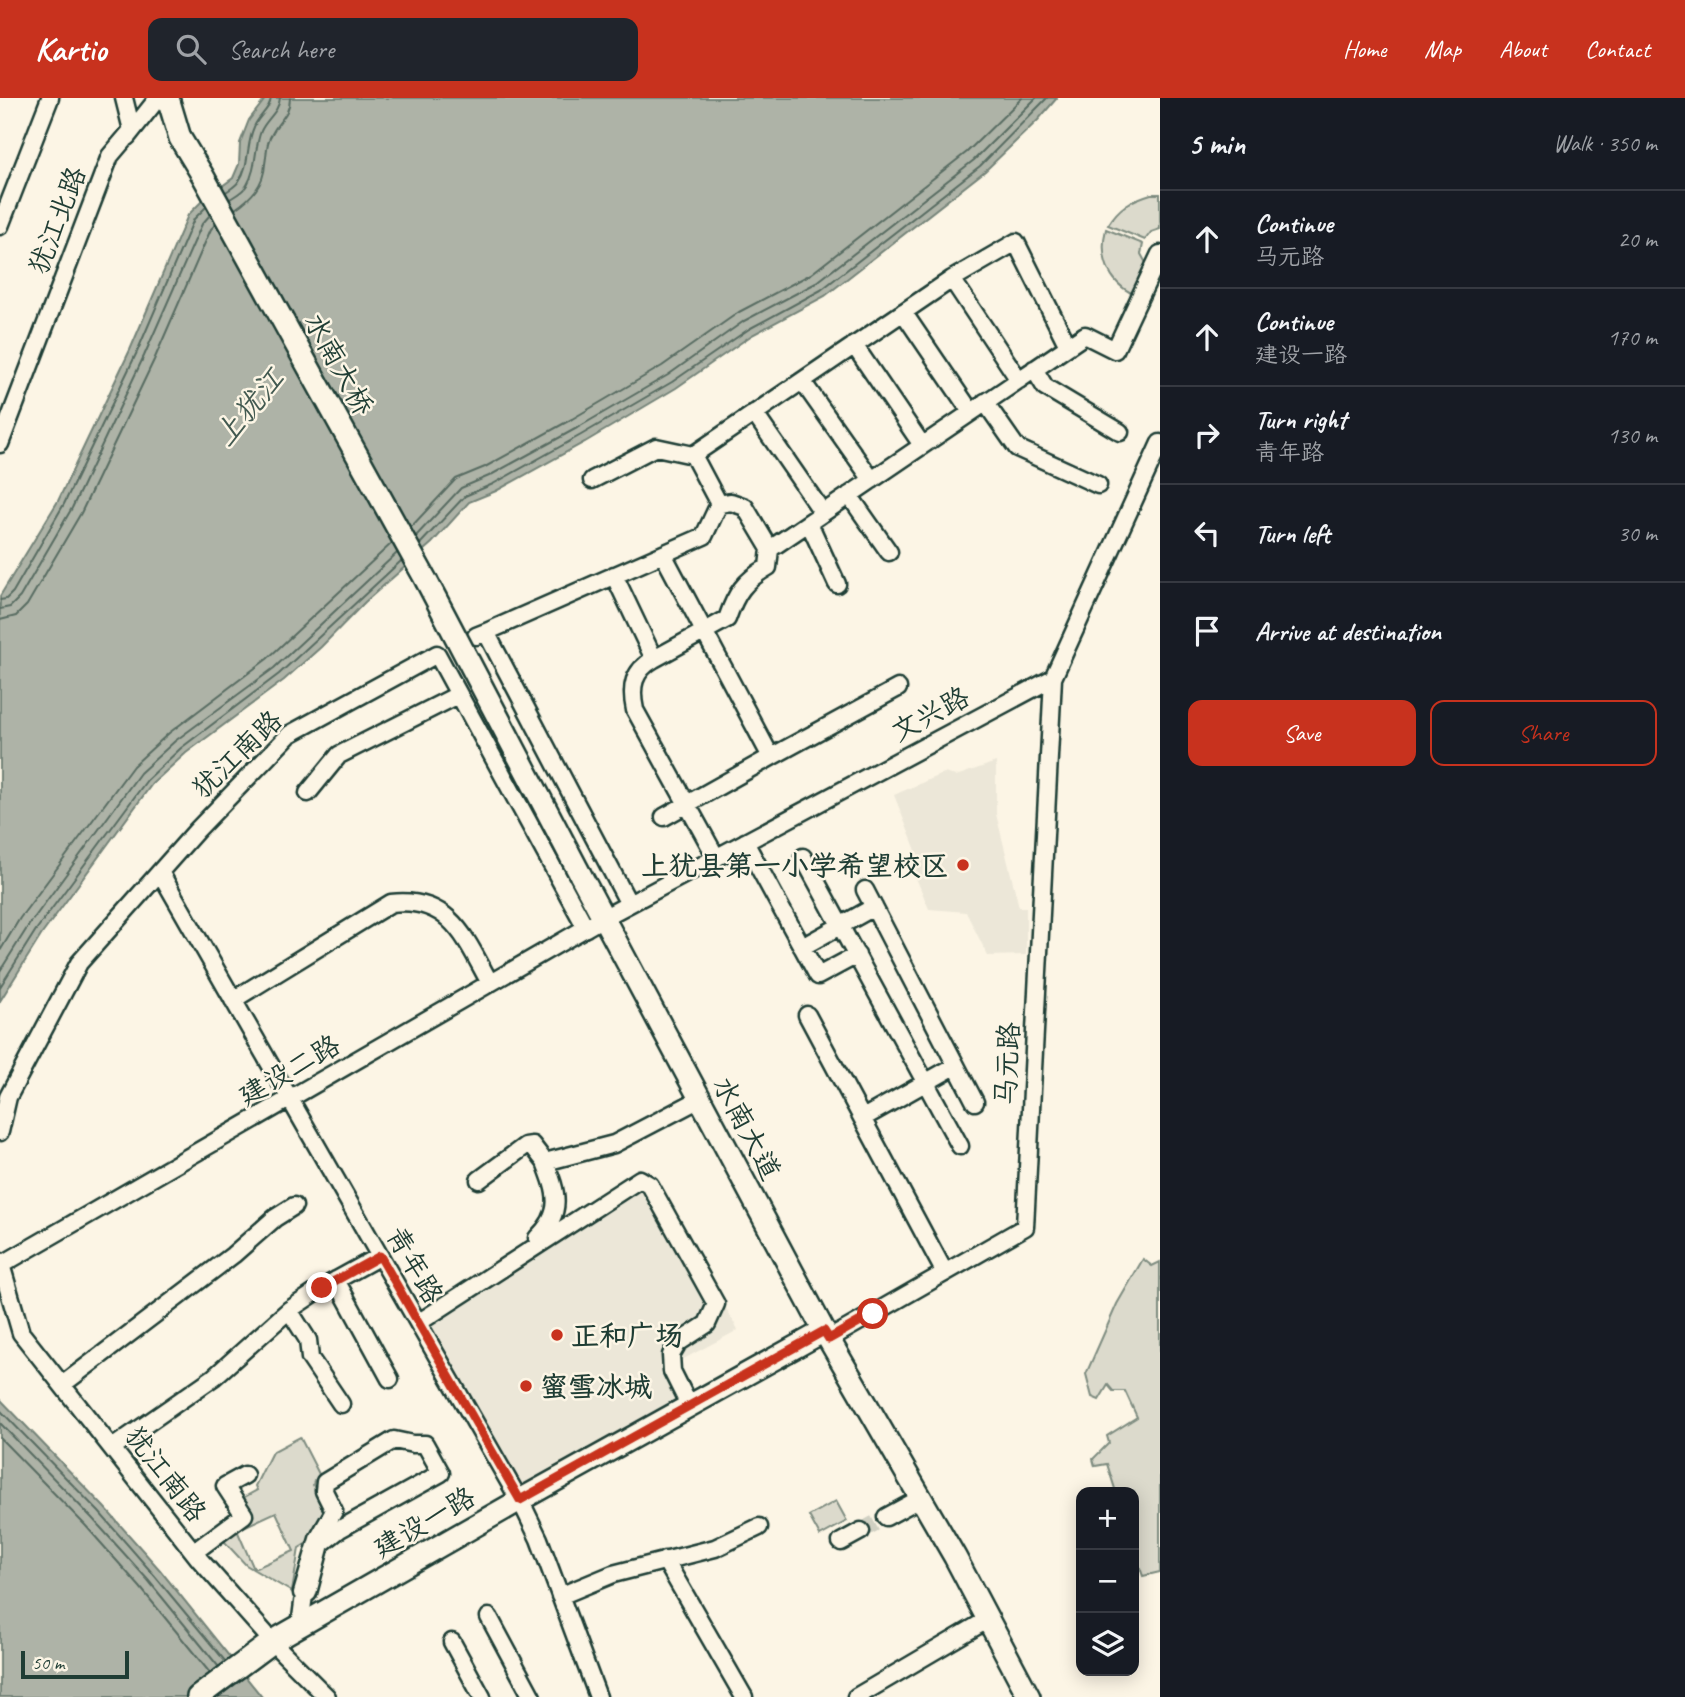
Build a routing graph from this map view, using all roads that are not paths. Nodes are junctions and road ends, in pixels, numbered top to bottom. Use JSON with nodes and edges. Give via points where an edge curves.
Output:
{"nodes":[{"id":1,"x":50,"y":98,"type":"edge"},
{"id":2,"x":124,"y":98,"type":"edge"},
{"id":3,"x":159,"y":98,"type":"edge"},
{"id":4,"x":168,"y":98,"type":"edge"},
{"id":5,"x":132,"y":130,"type":"junction"},
{"id":6,"x":0,"y":226,"type":"edge"},
{"id":7,"x":1160,"y":254,"type":"edge"},
{"id":8,"x":952,"y":279,"type":"junction"},
{"id":9,"x":903,"y":312,"type":"junction"},
{"id":10,"x":854,"y":345,"type":"junction"},
{"id":11,"x":1068,"y":346,"type":"junction"},
{"id":12,"x":1034,"y":369,"type":"junction"},
{"id":13,"x":1018,"y":380,"type":"junction"},
{"id":14,"x":802,"y":381,"type":"junction"},
{"id":15,"x":985,"y":402,"type":"junction"},
{"id":16,"x":971,"y":412,"type":"junction"},
{"id":17,"x":754,"y":413,"type":"junction"},
{"id":18,"x":1121,"y":432,"type":"dead end"},
{"id":19,"x":0,"y":443,"type":"edge"},
{"id":20,"x":1160,"y":443,"type":"edge"},
{"id":21,"x":922,"y":445,"type":"junction"},
{"id":22,"x":693,"y":455,"type":"junction"},
{"id":23,"x":872,"y":480,"type":"junction"},
{"id":24,"x":592,"y":481,"type":"dead end"},
{"id":25,"x":1098,"y":485,"type":"dead end"},
{"id":26,"x":849,"y":495,"type":"junction"},
{"id":27,"x":719,"y":504,"type":"junction"},
{"id":28,"x":823,"y":513,"type":"junction"},
{"id":29,"x":809,"y":523,"type":"junction"},
{"id":30,"x":770,"y":549,"type":"junction"},
{"id":31,"x":889,"y":552,"type":"dead end"},
{"id":32,"x":663,"y":554,"type":"junction"},
{"id":33,"x":614,"y":575,"type":"junction"},
{"id":34,"x":426,"y":580,"type":"joint"},
{"id":35,"x":837,"y":584,"type":"dead end"},
{"id":36,"x":704,"y":631,"type":"junction"},
{"id":37,"x":654,"y":659,"type":"junction"},
{"id":38,"x":1053,"y":678,"type":"junction"},
{"id":39,"x":898,"y":688,"type":"dead end"},
{"id":40,"x":458,"y":695,"type":"junction"},
{"id":41,"x":771,"y":757,"type":"junction"},
{"id":42,"x":308,"y":793,"type":"dead end"},
{"id":43,"x":687,"y":804,"type":"junction"},
{"id":44,"x":663,"y":817,"type":"dead end"},
{"id":45,"x":745,"y":842,"type":"junction"},
{"id":46,"x":803,"y":857,"type":"dead end"},
{"id":47,"x":716,"y":858,"type":"junction"},
{"id":48,"x":160,"y":872,"type":"junction"},
{"id":49,"x":865,"y":890,"type":"dead end"},
{"id":50,"x":629,"y":904,"type":"junction"},
{"id":51,"x":874,"y":907,"type":"junction"},
{"id":52,"x":594,"y":923,"type":"junction"},
{"id":53,"x":840,"y":926,"type":"junction"},
{"id":54,"x":802,"y":947,"type":"junction"},
{"id":55,"x":857,"y":955,"type":"junction"},
{"id":56,"x":490,"y":983,"type":"junction"},
{"id":57,"x":233,"y":1000,"type":"junction"},
{"id":58,"x":807,"y":1015,"type":"dead end"},
{"id":59,"x":955,"y":1066,"type":"junction"},
{"id":60,"x":926,"y":1082,"type":"junction"},
{"id":61,"x":700,"y":1099,"type":"junction"},
{"id":62,"x":290,"y":1100,"type":"junction"},
{"id":63,"x":975,"y":1102,"type":"dead end"},
{"id":64,"x":863,"y":1118,"type":"junction"},
{"id":65,"x":0,"y":1132,"type":"edge"},
{"id":66,"x":960,"y":1146,"type":"dead end"},
{"id":67,"x":545,"y":1161,"type":"junction"},
{"id":68,"x":479,"y":1180,"type":"dead end"},
{"id":69,"x":293,"y":1206,"type":"dead end"},
{"id":70,"x":380,"y":1256,"type":"junction"},
{"id":71,"x":1,"y":1263,"type":"edge"},
{"id":72,"x":945,"y":1273,"type":"junction"},
{"id":73,"x":492,"y":1275,"type":"junction"},
{"id":74,"x":336,"y":1280,"type":"junction"},
{"id":75,"x":289,"y":1310,"type":"junction"},
{"id":76,"x":418,"y":1323,"type":"junction"},
{"id":77,"x":828,"y":1338,"type":"junction"},
{"id":78,"x":390,"y":1378,"type":"dead end"},
{"id":79,"x":62,"y":1385,"type":"junction"},
{"id":80,"x":341,"y":1404,"type":"dead end"},
{"id":81,"x":689,"y":1405,"type":"junction"},
{"id":82,"x":112,"y":1447,"type":"junction"},
{"id":83,"x":245,"y":1475,"type":"dead end"},
{"id":84,"x":921,"y":1498,"type":"junction"},
{"id":85,"x":522,"y":1504,"type":"junction"},
{"id":86,"x":334,"y":1511,"type":"junction"},
{"id":87,"x":886,"y":1517,"type":"tunnel mouth"},
{"id":88,"x":351,"y":1523,"type":"junction"},
{"id":89,"x":759,"y":1527,"type":"dead end"},
{"id":90,"x":861,"y":1531,"type":"tunnel mouth"},
{"id":91,"x":841,"y":1542,"type":"dead end"},
{"id":92,"x":194,"y":1552,"type":"junction"},
{"id":93,"x":665,"y":1560,"type":"junction"},
{"id":94,"x":304,"y":1595,"type":"junction"},
{"id":95,"x":561,"y":1596,"type":"junction"},
{"id":96,"x":489,"y":1617,"type":"dead end"},
{"id":97,"x":987,"y":1620,"type":"junction"},
{"id":98,"x":300,"y":1626,"type":"junction"},
{"id":99,"x":452,"y":1642,"type":"dead end"},
{"id":100,"x":273,"y":1649,"type":"junction"},
{"id":101,"x":198,"y":1697,"type":"edge"},
{"id":102,"x":218,"y":1697,"type":"edge"},
{"id":103,"x":327,"y":1697,"type":"edge"},
{"id":104,"x":482,"y":1697,"type":"edge"},
{"id":105,"x":533,"y":1697,"type":"edge"},
{"id":106,"x":597,"y":1697,"type":"edge"},
{"id":107,"x":744,"y":1697,"type":"edge"},
{"id":108,"x":856,"y":1697,"type":"edge"},
{"id":109,"x":1029,"y":1697,"type":"edge"}],
"edges":[{"from":1,"to":6,"type":"street"},
{"from":2,"to":5,"type":"street"},
{"from":3,"to":5,"type":"street","name":"犹江北路"},
{"from":4,"to":34,"type":"main road","name":"水南大桥","via":[[180,138]]},
{"from":5,"to":19,"type":"street","name":"犹江北路","via":[[110,156]]},
{"from":7,"to":11,"type":"street","via":[[1115,350],[1085,335]]},
{"from":8,"to":9,"type":"street"},
{"from":8,"to":11,"type":"street","via":[[1016,242]]},
{"from":8,"to":13,"type":"street"},
{"from":9,"to":10,"type":"street"},
{"from":9,"to":16,"type":"street"},
{"from":10,"to":14,"type":"street"},
{"from":10,"to":21,"type":"street"},
{"from":11,"to":12,"type":"street"},
{"from":12,"to":13,"type":"street"},
{"from":12,"to":18,"type":"street","via":[[1045,387]]},
{"from":13,"to":15,"type":"street"},
{"from":14,"to":17,"type":"street"},
{"from":14,"to":23,"type":"street"},
{"from":15,"to":16,"type":"street"},
{"from":15,"to":25,"type":"street","via":[[1017,448]]},
{"from":16,"to":21,"type":"street"},
{"from":17,"to":22,"type":"street"},
{"from":17,"to":28,"type":"street"},
{"from":20,"to":38,"type":"street"},
{"from":21,"to":23,"type":"street"},
{"from":22,"to":24,"type":"street","via":[[656,447]]},
{"from":22,"to":27,"type":"street"},
{"from":23,"to":26,"type":"street"},
{"from":26,"to":28,"type":"street"},
{"from":26,"to":31,"type":"street"},
{"from":27,"to":30,"type":"street","via":[[745,507]]},
{"from":27,"to":32,"type":"street","via":[[704,536]]},
{"from":28,"to":29,"type":"street"},
{"from":29,"to":30,"type":"street"},
{"from":29,"to":35,"type":"street"},
{"from":30,"to":36,"type":"street","via":[[768,567],[735,595],[727,619]]},
{"from":32,"to":33,"type":"street"},
{"from":32,"to":36,"type":"street"},
{"from":33,"to":37,"type":"street"},
{"from":33,"to":50,"type":"street","via":[[481,634]]},
{"from":34,"to":52,"type":"main road","name":"水南大道","bridge":true,"via":[[580,874]]},
{"from":36,"to":37,"type":"street"},
{"from":36,"to":41,"type":"street"},
{"from":37,"to":43,"type":"street","via":[[634,678],[633,702]]},
{"from":38,"to":45,"type":"street","name":"文兴路"},
{"from":38,"to":72,"type":"street","name":"马元路","via":[[1026,1227]]},
{"from":39,"to":41,"type":"street"},
{"from":40,"to":42,"type":"street","via":[[339,755]]},
{"from":40,"to":48,"type":"street","name":"犹江南路","via":[[438,653],[290,734]]},
{"from":40,"to":52,"type":"street","name":"犹江南路"},
{"from":41,"to":43,"type":"street"},
{"from":43,"to":44,"type":"street"},
{"from":43,"to":47,"type":"street"},
{"from":45,"to":47,"type":"street","name":"文兴路"},
{"from":45,"to":54,"type":"street"},
{"from":46,"to":53,"type":"street"},
{"from":47,"to":50,"type":"street","name":"文兴路"},
{"from":48,"to":57,"type":"street","name":"青年路"},
{"from":48,"to":65,"type":"street","name":"犹江南路","via":[[79,963],[8,1097]]},
{"from":49,"to":51,"type":"street"},
{"from":50,"to":52,"type":"street","name":"文兴路"},
{"from":51,"to":53,"type":"street"},
{"from":51,"to":59,"type":"street"},
{"from":52,"to":56,"type":"street","name":"建设二路"},
{"from":52,"to":61,"type":"main road","name":"水南大道"},
{"from":53,"to":54,"type":"street"},
{"from":53,"to":55,"type":"street"},
{"from":54,"to":55,"type":"street","via":[[818,976]]},
{"from":55,"to":60,"type":"street"},
{"from":56,"to":57,"type":"street","via":[[460,927],[433,909],[409,901],[391,903]]},
{"from":56,"to":62,"type":"street","name":"建设二路"},
{"from":57,"to":62,"type":"street","name":"青年路"},
{"from":58,"to":64,"type":"street"},
{"from":59,"to":60,"type":"street"},
{"from":59,"to":63,"type":"street"},
{"from":60,"to":64,"type":"street"},
{"from":60,"to":66,"type":"street"},
{"from":61,"to":67,"type":"street","via":[[614,1144]]},
{"from":61,"to":77,"type":"main road","name":"水南大道"},
{"from":62,"to":70,"type":"street","name":"青年路"},
{"from":62,"to":71,"type":"street","name":"建设二路"},
{"from":64,"to":72,"type":"street"},
{"from":67,"to":68,"type":"street","via":[[532,1145],[525,1146]]},
{"from":67,"to":73,"type":"street","via":[[556,1194],[555,1215],[550,1225]]},
{"from":69,"to":79,"type":"street"},
{"from":70,"to":74,"type":"street"},
{"from":70,"to":76,"type":"street","name":"青年路"},
{"from":71,"to":79,"type":"street","name":"犹江南路","via":[[21,1333]]},
{"from":72,"to":77,"type":"street","name":"马元路"},
{"from":73,"to":76,"type":"street"},
{"from":73,"to":81,"type":"street","via":[[640,1179],[650,1185],[716,1304],[707,1324],[678,1343],[671,1355],[672,1371]]},
{"from":74,"to":75,"type":"street"},
{"from":74,"to":78,"type":"street"},
{"from":75,"to":80,"type":"street","via":[[308,1340],[310,1358]]},
{"from":75,"to":82,"type":"street","via":[[214,1377]]},
{"from":76,"to":85,"type":"street","name":"青年路"},
{"from":77,"to":81,"type":"main road","name":"建设一路"},
{"from":77,"to":84,"type":"main road","name":"水南大道"},
{"from":77,"to":85,"type":"main road"},
{"from":79,"to":82,"type":"street","name":"犹江南路"},
{"from":81,"to":85,"type":"main road","name":"建设一路"},
{"from":82,"to":92,"type":"street","name":"犹江南路"},
{"from":83,"to":92,"type":"street","via":[[225,1486],[244,1515]]},
{"from":84,"to":87,"type":"street"},
{"from":84,"to":97,"type":"main road","name":"水南大道"},
{"from":85,"to":95,"type":"street","name":"青年路"},
{"from":85,"to":98,"type":"main road","name":"建设一路"},
{"from":85,"to":100,"type":"main road"},
{"from":86,"to":88,"type":"street","via":[[340,1520]]},
{"from":86,"to":88,"type":"street","via":[[323,1487],[326,1480],[394,1440],[425,1444],[441,1473]]},
{"from":86,"to":94,"type":"street","via":[[318,1539]]},
{"from":88,"to":94,"type":"street","via":[[321,1544]]},
{"from":89,"to":93,"type":"street","via":[[715,1548]]},
{"from":90,"to":91,"type":"street"},
{"from":92,"to":100,"type":"street","name":"犹江南路"},
{"from":93,"to":95,"type":"street","via":[[613,1574]]},
{"from":93,"to":107,"type":"street"},
{"from":94,"to":98,"type":"street"},
{"from":95,"to":106,"type":"street","name":"青年路"},
{"from":96,"to":105,"type":"street"},
{"from":97,"to":108,"type":"street"},
{"from":97,"to":109,"type":"main road","name":"水南大道"},
{"from":98,"to":100,"type":"main road","name":"建设一路"},
{"from":99,"to":104,"type":"street"},
{"from":100,"to":101,"type":"main road"},
{"from":100,"to":102,"type":"main road"},
{"from":100,"to":103,"type":"street","name":"犹江南路"}]}
